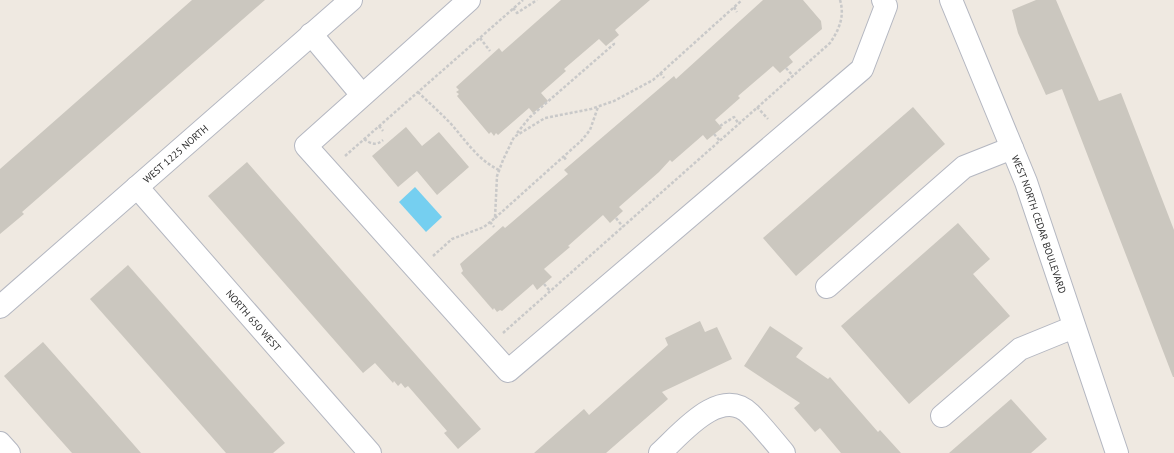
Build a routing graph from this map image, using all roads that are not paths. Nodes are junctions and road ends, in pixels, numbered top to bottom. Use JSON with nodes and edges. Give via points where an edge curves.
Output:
{"nodes":[{"id":1,"x":351,"y":0,"type":"edge"},
{"id":2,"x":469,"y":0,"type":"edge"},
{"id":3,"x":883,"y":0,"type":"edge"},
{"id":4,"x":951,"y":0,"type":"edge"},
{"id":5,"x":311,"y":34,"type":"junction"},
{"id":6,"x":362,"y":95,"type":"junction"},
{"id":7,"x":1012,"y":148,"type":"junction"},
{"id":8,"x":137,"y":187,"type":"junction"},
{"id":9,"x":827,"y":287,"type":"dead end"},
{"id":10,"x":0,"y":307,"type":"edge"},
{"id":11,"x":1074,"y":327,"type":"junction"},
{"id":12,"x":942,"y":416,"type":"dead end"},
{"id":13,"x":0,"y":443,"type":"edge"},
{"id":14,"x":9,"y":453,"type":"edge"},
{"id":15,"x":370,"y":453,"type":"edge"},
{"id":16,"x":660,"y":453,"type":"edge"},
{"id":17,"x":784,"y":453,"type":"edge"},
{"id":18,"x":1117,"y":453,"type":"edge"}],
"edges":[{"from":1,"to":5,"type":"street","name":"WEST 1225 NORTH"},
{"from":2,"to":6,"type":"street"},
{"from":3,"to":6,"type":"street","via":[[886,6],[862,68],[508,371],[306,146]]},
{"from":4,"to":7,"type":"street","name":"WEST NORTH CEDAR BOULEVARD"},
{"from":5,"to":6,"type":"street"},
{"from":5,"to":8,"type":"street","name":"WEST 1225 NORTH"},
{"from":7,"to":9,"type":"street","via":[[964,167]]},
{"from":7,"to":11,"type":"street","name":"WEST NORTH CEDAR BOULEVARD","via":[[1026,182]]},
{"from":8,"to":10,"type":"street","name":"WEST 1225 NORTH"},
{"from":8,"to":15,"type":"street","name":"NORTH 650 WEST"},
{"from":11,"to":12,"type":"street","via":[[1020,349]]},
{"from":11,"to":18,"type":"street","name":"WEST NORTH CEDAR BOULEVARD"},
{"from":13,"to":14,"type":"street"},
{"from":16,"to":17,"type":"street","via":[[703,414],[726,404],[738,406],[749,413]]}]}
